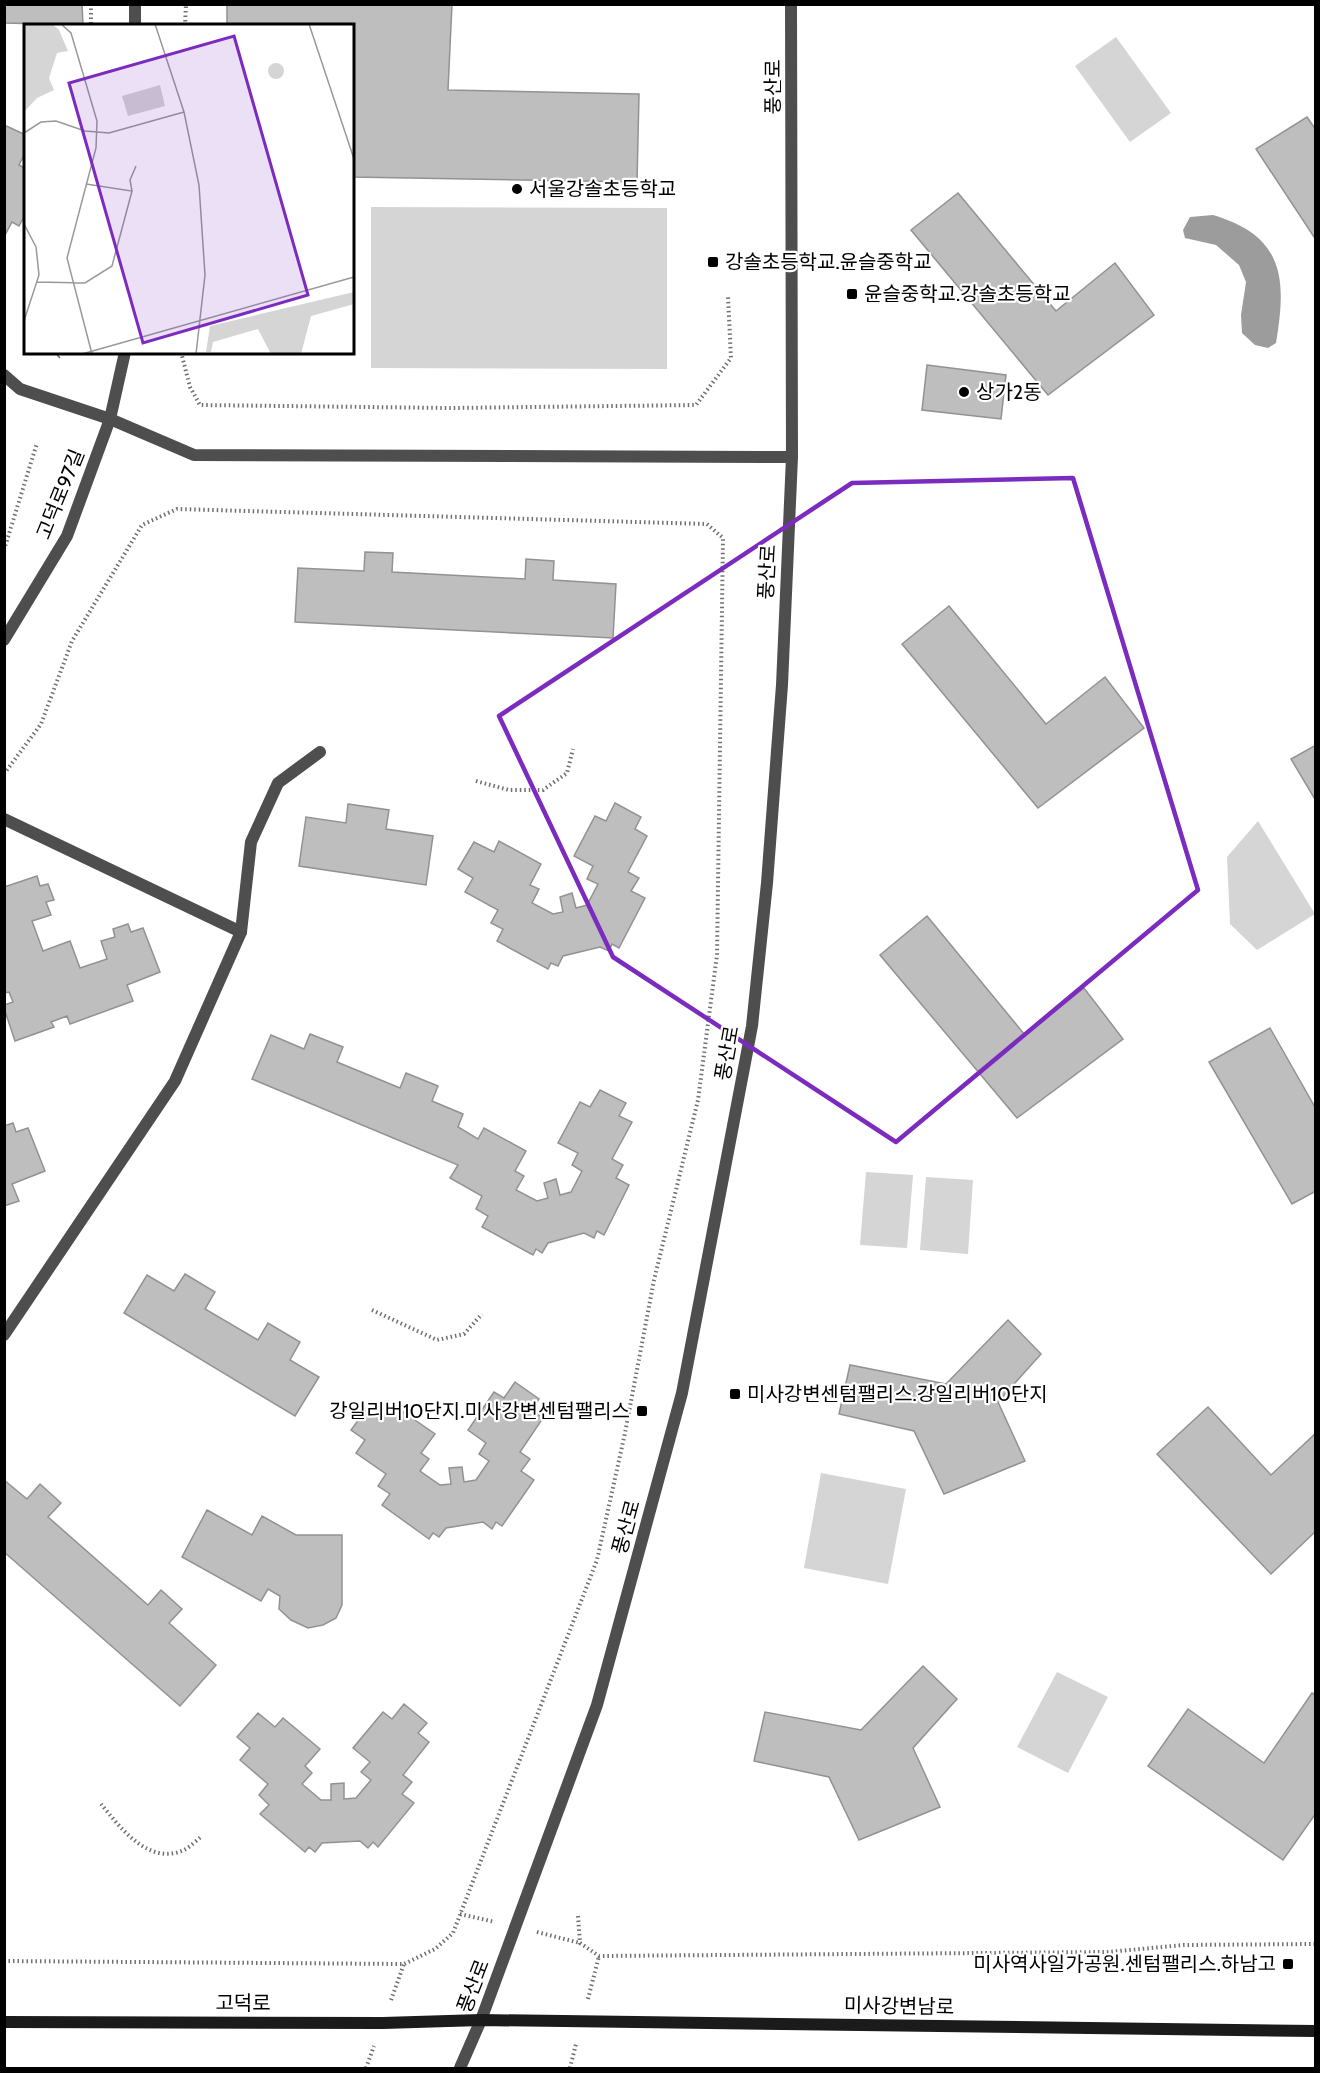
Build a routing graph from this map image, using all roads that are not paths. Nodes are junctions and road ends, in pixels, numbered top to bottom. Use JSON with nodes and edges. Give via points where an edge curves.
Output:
{"nodes":[{"id":1,"x":135,"y":4,"type":"edge"},
{"id":2,"x":791,"y":4,"type":"edge"},
{"id":3,"x":135,"y":24,"type":"edge"},
{"id":4,"x":125,"y":354,"type":"edge"},
{"id":5,"x":4,"y":375,"type":"edge"},
{"id":6,"x":110,"y":419,"type":"junction"},
{"id":7,"x":792,"y":457,"type":"junction"},
{"id":8,"x":4,"y":640,"type":"edge"},
{"id":9,"x":320,"y":752,"type":"dead end"},
{"id":10,"x":4,"y":819,"type":"edge"},
{"id":11,"x":241,"y":932,"type":"junction"},
{"id":12,"x":4,"y":1335,"type":"edge"},
{"id":13,"x":481,"y":2020,"type":"junction"},
{"id":14,"x":4,"y":2022,"type":"edge"},
{"id":15,"x":1316,"y":2031,"type":"edge"},
{"id":16,"x":459,"y":2068,"type":"edge"}],
"edges":[{"from":1,"to":3,"type":"street"},
{"from":2,"to":7,"type":"street","name":"풍산로"},
{"from":4,"to":6,"type":"street","name":"고덕로97길"},
{"from":5,"to":6,"type":"street","via":[[20,389]]},
{"from":6,"to":7,"type":"street","via":[[194,455]]},
{"from":6,"to":8,"type":"street","name":"고덕로97길","via":[[67,536]]},
{"from":7,"to":13,"type":"street","name":"풍산로","via":[[782,685],[767,883],[752,1026],[721,1201],[682,1393],[597,1705]]},
{"from":9,"to":11,"type":"street","via":[[278,783],[250,842]]},
{"from":10,"to":11,"type":"street"},
{"from":11,"to":12,"type":"street","via":[[175,1081]]},
{"from":13,"to":14,"type":"main road","name":"고덕로"},
{"from":13,"to":15,"type":"main road","name":"미사강변남로"},
{"from":13,"to":16,"type":"street","name":"풍산로"}]}
